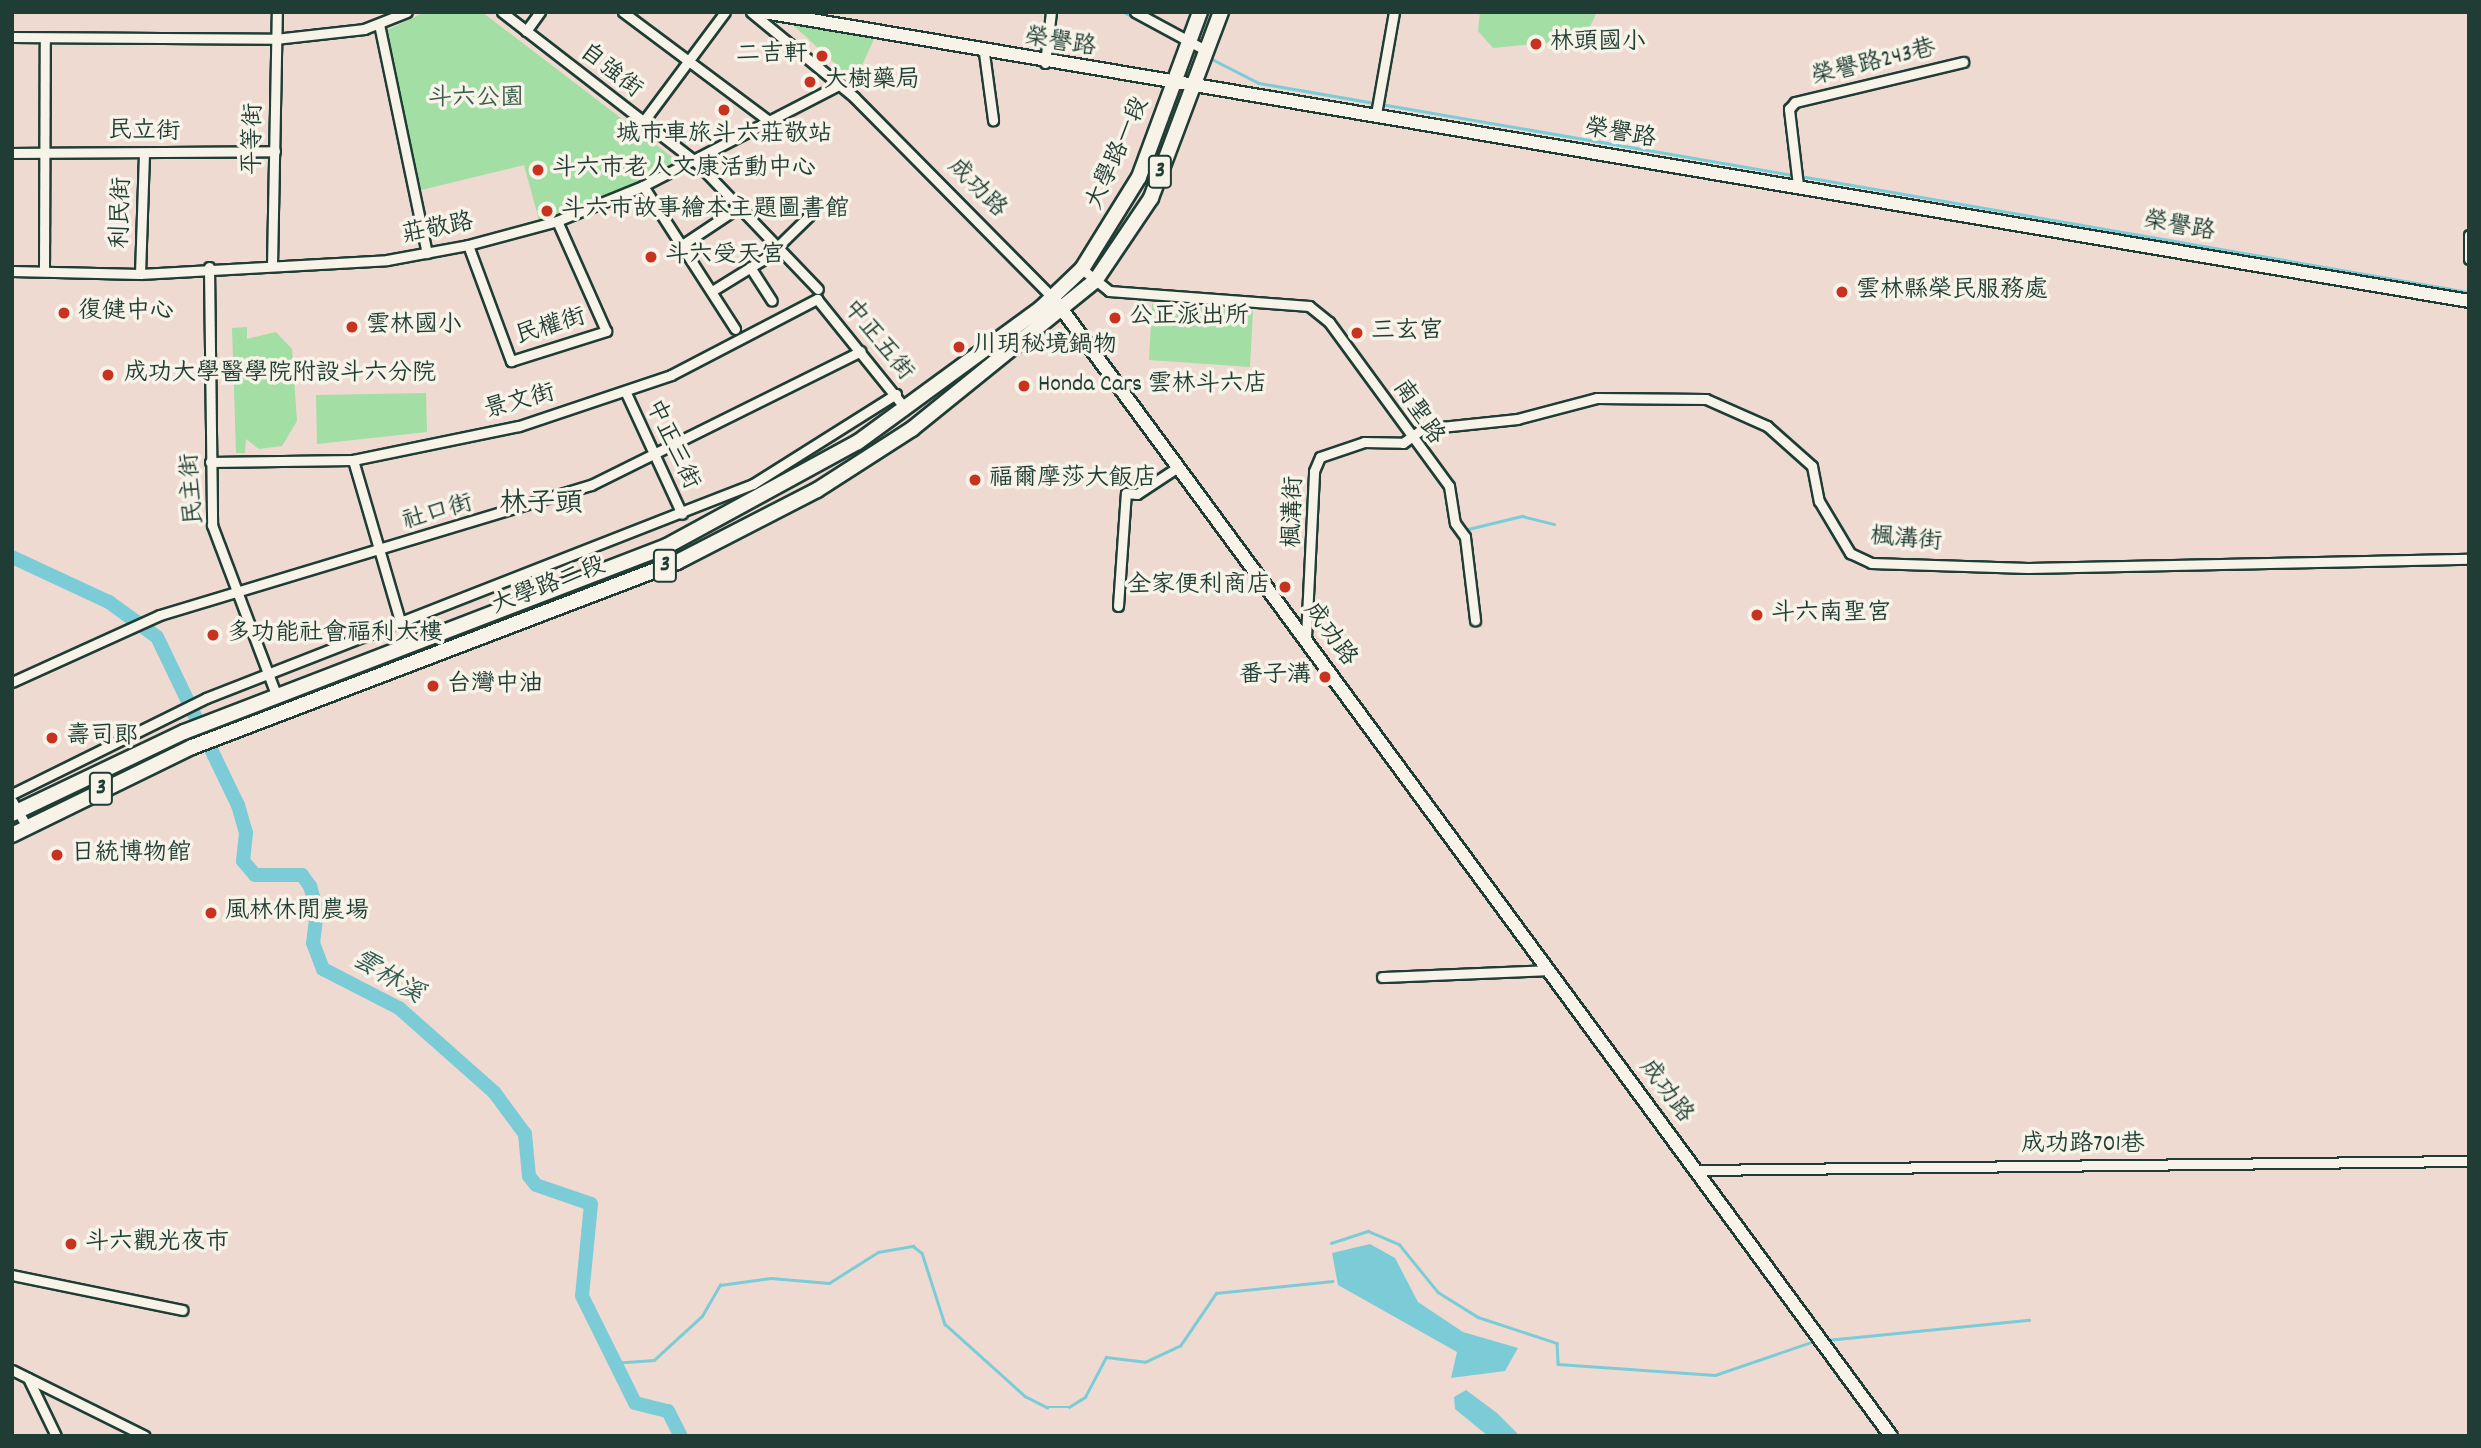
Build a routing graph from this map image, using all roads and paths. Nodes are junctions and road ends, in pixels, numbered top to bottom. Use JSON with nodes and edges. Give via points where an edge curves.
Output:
{"nodes":[{"id":1,"x":277,"y":12,"type":"edge"},
{"id":2,"x":407,"y":12,"type":"edge"},
{"id":3,"x":502,"y":12,"type":"edge"},
{"id":4,"x":540,"y":12,"type":"edge"},
{"id":5,"x":623,"y":12,"type":"edge"},
{"id":6,"x":725,"y":12,"type":"edge"},
{"id":7,"x":751,"y":12,"type":"edge"},
{"id":8,"x":1051,"y":12,"type":"edge"},
{"id":9,"x":1135,"y":12,"type":"edge"},
{"id":10,"x":1200,"y":12,"type":"edge"},
{"id":11,"x":1221,"y":12,"type":"edge"},
{"id":12,"x":1394,"y":12,"type":"edge"},
{"id":13,"x":771,"y":17,"type":"edge"},
{"id":14,"x":379,"y":24,"type":"junction"},
{"id":15,"x":526,"y":31,"type":"junction"},
{"id":16,"x":12,"y":37,"type":"edge"},
{"id":17,"x":45,"y":38,"type":"junction"},
{"id":18,"x":275,"y":39,"type":"junction"},
{"id":19,"x":1189,"y":41,"type":"junction"},
{"id":20,"x":1207,"y":51,"type":"junction"},
{"id":21,"x":984,"y":53,"type":"junction"},
{"id":22,"x":690,"y":59,"type":"junction"},
{"id":23,"x":1963,"y":62,"type":"dead end"},
{"id":24,"x":1045,"y":63,"type":"junction"},
{"id":25,"x":1175,"y":83,"type":"junction"},
{"id":26,"x":839,"y":85,"type":"junction"},
{"id":27,"x":1195,"y":87,"type":"junction"},
{"id":28,"x":1376,"y":114,"type":"junction"},
{"id":29,"x":993,"y":120,"type":"dead end"},
{"id":30,"x":643,"y":122,"type":"junction"},
{"id":31,"x":770,"y":122,"type":"junction"},
{"id":32,"x":275,"y":151,"type":"junction"},
{"id":33,"x":12,"y":153,"type":"edge"},
{"id":34,"x":43,"y":153,"type":"junction"},
{"id":35,"x":144,"y":154,"type":"junction"},
{"id":36,"x":696,"y":162,"type":"junction"},
{"id":37,"x":1798,"y":185,"type":"junction"},
{"id":38,"x":643,"y":186,"type":"junction"},
{"id":39,"x":738,"y":207,"type":"junction"},
{"id":40,"x":813,"y":212,"type":"dead end"},
{"id":41,"x":557,"y":222,"type":"junction"},
{"id":42,"x":2469,"y":235,"type":"edge"},
{"id":43,"x":468,"y":245,"type":"junction"},
{"id":44,"x":682,"y":245,"type":"junction"},
{"id":45,"x":779,"y":247,"type":"junction"},
{"id":46,"x":427,"y":253,"type":"junction"},
{"id":47,"x":2469,"y":259,"type":"edge"},
{"id":48,"x":272,"y":265,"type":"junction"},
{"id":49,"x":750,"y":267,"type":"junction"},
{"id":50,"x":209,"y":268,"type":"junction"},
{"id":51,"x":1082,"y":269,"type":"junction"},
{"id":52,"x":44,"y":270,"type":"junction"},
{"id":53,"x":12,"y":271,"type":"edge"},
{"id":54,"x":140,"y":274,"type":"junction"},
{"id":55,"x":1095,"y":281,"type":"junction"},
{"id":56,"x":712,"y":292,"type":"junction"},
{"id":57,"x":818,"y":294,"type":"junction"},
{"id":58,"x":1053,"y":298,"type":"junction"},
{"id":59,"x":772,"y":301,"type":"dead end"},
{"id":60,"x":2469,"y":301,"type":"edge"},
{"id":61,"x":1063,"y":310,"type":"junction"},
{"id":62,"x":735,"y":329,"type":"dead end"},
{"id":63,"x":861,"y":351,"type":"junction"},
{"id":64,"x":626,"y":393,"type":"junction"},
{"id":65,"x":896,"y":394,"type":"junction"},
{"id":66,"x":905,"y":408,"type":"junction"},
{"id":67,"x":1413,"y":438,"type":"junction"},
{"id":68,"x":654,"y":459,"type":"junction"},
{"id":69,"x":352,"y":460,"type":"junction"},
{"id":70,"x":210,"y":462,"type":"junction"},
{"id":71,"x":1178,"y":467,"type":"junction"},
{"id":72,"x":682,"y":514,"type":"junction"},
{"id":73,"x":726,"y":516,"type":"junction"},
{"id":74,"x":736,"y":531,"type":"junction"},
{"id":75,"x":379,"y":551,"type":"junction"},
{"id":76,"x":2469,"y":559,"type":"edge"},
{"id":77,"x":237,"y":591,"type":"junction"},
{"id":78,"x":1118,"y":606,"type":"dead end"},
{"id":79,"x":1475,"y":620,"type":"dead end"},
{"id":80,"x":401,"y":624,"type":"junction"},
{"id":81,"x":1306,"y":637,"type":"junction"},
{"id":82,"x":372,"y":660,"type":"junction"},
{"id":83,"x":267,"y":674,"type":"junction"},
{"id":84,"x":378,"y":678,"type":"junction"},
{"id":85,"x":12,"y":682,"type":"edge"},
{"id":86,"x":277,"y":697,"type":"junction"},
{"id":87,"x":12,"y":794,"type":"edge"},
{"id":88,"x":14,"y":808,"type":"edge"},
{"id":89,"x":27,"y":827,"type":"junction"},
{"id":90,"x":12,"y":835,"type":"edge"},
{"id":91,"x":1547,"y":970,"type":"junction"},
{"id":92,"x":1382,"y":977,"type":"dead end"},
{"id":93,"x":2469,"y":1161,"type":"edge"},
{"id":94,"x":1698,"y":1170,"type":"junction"},
{"id":95,"x":12,"y":1275,"type":"edge"},
{"id":96,"x":182,"y":1310,"type":"dead end"},
{"id":97,"x":12,"y":1370,"type":"edge"},
{"id":98,"x":29,"y":1378,"type":"junction"},
{"id":99,"x":55,"y":1436,"type":"edge"},
{"id":100,"x":145,"y":1436,"type":"edge"},
{"id":101,"x":1891,"y":1436,"type":"edge"}],
"edges":[{"from":1,"to":18,"type":"street","name":"平等街"},
{"from":2,"to":14,"type":"street"},
{"from":3,"to":15,"type":"street","name":"自強街"},
{"from":4,"to":15,"type":"street"},
{"from":5,"to":22,"type":"street"},
{"from":6,"to":22,"type":"street"},
{"from":7,"to":13,"type":"street","name":"成功路"},
{"from":8,"to":24,"type":"street"},
{"from":9,"to":19,"type":"street"},
{"from":10,"to":19,"type":"main road","name":"大學路一段","number":"3"},
{"from":11,"to":20,"type":"main road","name":"大學路一段","number":"3"},
{"from":12,"to":28,"type":"street"},
{"from":13,"to":21,"type":"street","name":"榮譽路"},
{"from":13,"to":26,"type":"street","name":"成功路"},
{"from":14,"to":18,"type":"street"},
{"from":14,"to":46,"type":"street"},
{"from":15,"to":30,"type":"street","name":"自強街"},
{"from":16,"to":17,"type":"street"},
{"from":17,"to":18,"type":"street"},
{"from":17,"to":34,"type":"street"},
{"from":18,"to":32,"type":"street","name":"平等街"},
{"from":19,"to":20,"type":"street"},
{"from":19,"to":25,"type":"main road","name":"大學路一段","number":"3"},
{"from":20,"to":27,"type":"main road","name":"大學路一段","number":"3"},
{"from":21,"to":24,"type":"street","name":"榮譽路"},
{"from":21,"to":29,"type":"street"},
{"from":22,"to":30,"type":"street"},
{"from":22,"to":31,"type":"street"},
{"from":23,"to":37,"type":"street","name":"榮譽路243巷","via":[[1795,102],[1789,109]]},
{"from":24,"to":25,"type":"street","name":"榮譽路"},
{"from":25,"to":27,"type":"street","name":"榮譽路"},
{"from":25,"to":51,"type":"main road","name":"大學路一段","number":"3","via":[[1139,177]]},
{"from":26,"to":31,"type":"street","name":"莊敬路"},
{"from":26,"to":58,"type":"street","name":"成功路"},
{"from":27,"to":28,"type":"street","name":"榮譽路"},
{"from":27,"to":55,"type":"main road","name":"大學路一段","number":"3","via":[[1151,198]]},
{"from":28,"to":37,"type":"street","name":"榮譽路"},
{"from":30,"to":36,"type":"street","name":"自強街"},
{"from":31,"to":36,"type":"street","name":"莊敬路"},
{"from":32,"to":35,"type":"street","name":"民立街"},
{"from":32,"to":48,"type":"street","name":"平等街"},
{"from":33,"to":34,"type":"street","name":"民立街"},
{"from":34,"to":35,"type":"street","name":"民立街"},
{"from":34,"to":52,"type":"street"},
{"from":35,"to":54,"type":"street","name":"利民街"},
{"from":36,"to":38,"type":"street","name":"莊敬路"},
{"from":36,"to":39,"type":"street","name":"自強街"},
{"from":37,"to":60,"type":"street","name":"榮譽路"},
{"from":38,"to":41,"type":"street","name":"莊敬路"},
{"from":38,"to":44,"type":"street"},
{"from":39,"to":44,"type":"street"},
{"from":39,"to":45,"type":"street","name":"中正五街"},
{"from":40,"to":45,"type":"street"},
{"from":41,"to":43,"type":"street","name":"莊敬路"},
{"from":41,"to":43,"type":"street","name":"民權街","via":[[606,331],[511,361]]},
{"from":42,"to":47,"type":"street"},
{"from":43,"to":46,"type":"street","name":"莊敬路"},
{"from":44,"to":56,"type":"street"},
{"from":45,"to":49,"type":"street"},
{"from":45,"to":57,"type":"street","name":"中正五街"},
{"from":46,"to":48,"type":"street","name":"莊敬路"},
{"from":48,"to":50,"type":"street","name":"莊敬路"},
{"from":49,"to":56,"type":"street"},
{"from":49,"to":59,"type":"street"},
{"from":50,"to":54,"type":"street","name":"莊敬路"},
{"from":50,"to":70,"type":"street","name":"民主街"},
{"from":51,"to":55,"type":"street","name":"南聖路"},
{"from":51,"to":58,"type":"main road","name":"大學路一段","number":"3"},
{"from":52,"to":53,"type":"street","name":"莊敬路"},
{"from":52,"to":54,"type":"street","name":"莊敬路"},
{"from":55,"to":61,"type":"main road","name":"大學路一段","number":"3"},
{"from":55,"to":67,"type":"street","name":"南聖路","via":[[1108,291],[1309,306],[1329,322]]},
{"from":56,"to":62,"type":"street"},
{"from":57,"to":63,"type":"street","name":"中正五街"},
{"from":57,"to":64,"type":"street","name":"景文街"},
{"from":58,"to":61,"type":"street","name":"成功路"},
{"from":58,"to":66,"type":"main road","name":"大學路二段","number":"3"},
{"from":61,"to":71,"type":"street","name":"成功路"},
{"from":61,"to":74,"type":"main road","name":"大學路二段","number":"3","via":[[912,429]]},
{"from":63,"to":65,"type":"street","name":"中正五街"},
{"from":63,"to":68,"type":"street","name":"社口街"},
{"from":64,"to":68,"type":"street","name":"中正三街"},
{"from":64,"to":69,"type":"street","name":"景文街","via":[[519,426]]},
{"from":65,"to":66,"type":"street","name":"中正五街"},
{"from":65,"to":72,"type":"street","name":"大學路二段","via":[[753,484]]},
{"from":66,"to":73,"type":"main road","name":"大學路二段","number":"3","via":[[858,442]]},
{"from":67,"to":76,"type":"street","name":"楓溝街","via":[[1422,429],[1527,417],[1561,403],[1706,399],[1776,431],[1812,466],[1819,501],[1850,553],[1871,563],[2028,568]]},
{"from":67,"to":79,"type":"street","name":"南聖路","via":[[1449,486],[1467,547]]},
{"from":67,"to":81,"type":"street","name":"楓溝街","via":[[1364,442],[1320,457],[1314,471]]},
{"from":68,"to":72,"type":"street","name":"中正三街"},
{"from":68,"to":75,"type":"street","name":"社口街","via":[[501,516]]},
{"from":69,"to":70,"type":"street","name":"景文街"},
{"from":69,"to":75,"type":"street"},
{"from":70,"to":77,"type":"street","name":"民主街","via":[[212,525]]},
{"from":71,"to":78,"type":"street","via":[[1137,494],[1126,493]]},
{"from":71,"to":81,"type":"street","name":"成功路"},
{"from":72,"to":80,"type":"street","name":"大學路二段"},
{"from":73,"to":74,"type":"main road"},
{"from":73,"to":82,"type":"main road","name":"大學路二段","number":"3","via":[[667,546]]},
{"from":74,"to":84,"type":"main road","name":"大學路二段","number":"3","via":[[677,562]]},
{"from":75,"to":77,"type":"street","name":"社口街"},
{"from":75,"to":80,"type":"street"},
{"from":77,"to":83,"type":"street","name":"民主街"},
{"from":77,"to":85,"type":"street","name":"社口街","via":[[160,615]]},
{"from":80,"to":83,"type":"street","name":"大學路二段"},
{"from":81,"to":91,"type":"street","name":"成功路"},
{"from":82,"to":84,"type":"main road"},
{"from":82,"to":86,"type":"main road","name":"大學路二段","number":"3"},
{"from":83,"to":86,"type":"street","name":"民主街"},
{"from":83,"to":87,"type":"street","name":"大學路二段","via":[[174,712]]},
{"from":84,"to":89,"type":"main road","name":"大學路二段","number":"3","via":[[192,747]]},
{"from":86,"to":88,"type":"main road","name":"大學路二段","number":"3","via":[[184,732]]},
{"from":88,"to":89,"type":"street"},
{"from":89,"to":90,"type":"main road","name":"大學路二段","number":"3"},
{"from":91,"to":92,"type":"street"},
{"from":91,"to":94,"type":"street","name":"成功路"},
{"from":93,"to":94,"type":"street","name":"成功路701巷"},
{"from":94,"to":101,"type":"street","name":"成功路"},
{"from":95,"to":96,"type":"street"},
{"from":97,"to":98,"type":"street"},
{"from":98,"to":99,"type":"street"},
{"from":98,"to":100,"type":"street"}]}
